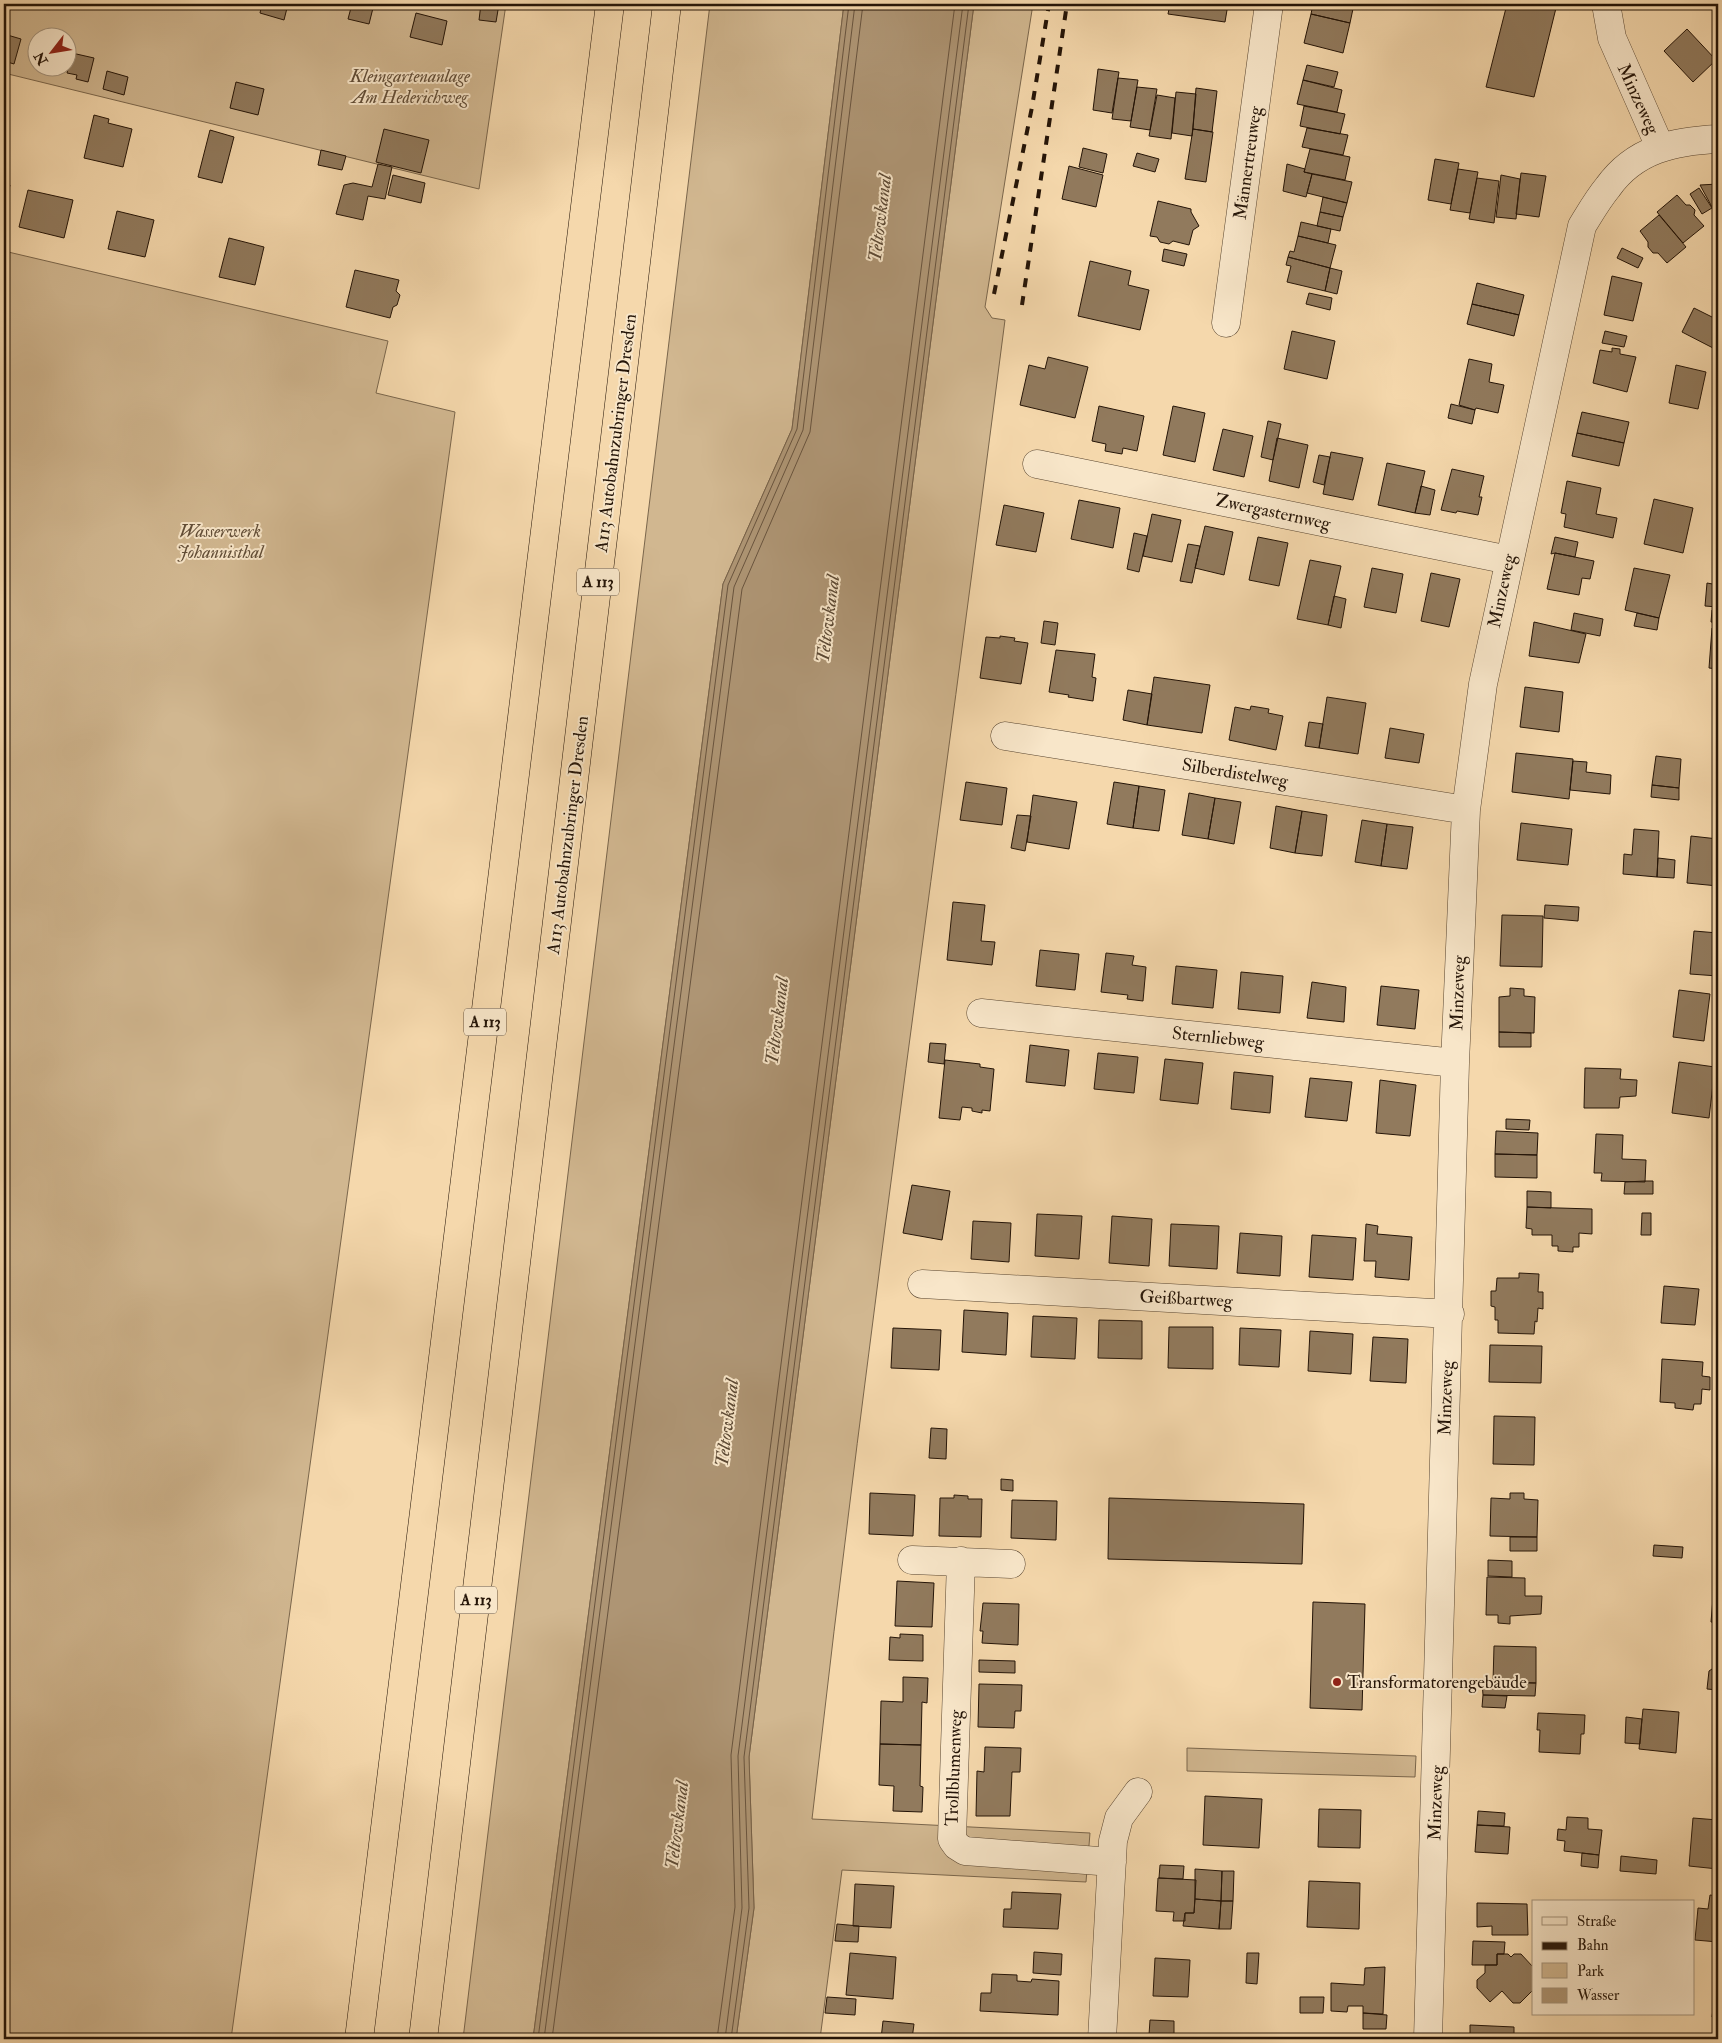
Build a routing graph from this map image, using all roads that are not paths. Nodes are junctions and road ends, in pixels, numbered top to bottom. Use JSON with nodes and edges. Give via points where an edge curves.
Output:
{"nodes":[{"id":1,"x":610,"y":4,"type":"edge"},
{"id":2,"x":667,"y":4,"type":"edge"},
{"id":3,"x":1269,"y":4,"type":"edge"},
{"id":4,"x":1606,"y":4,"type":"edge"},
{"id":5,"x":1718,"y":139,"type":"edge"},
{"id":6,"x":1660,"y":147,"type":"junction"},
{"id":7,"x":1226,"y":323,"type":"dead end"},
{"id":8,"x":1036,"y":464,"type":"dead end"},
{"id":9,"x":1508,"y":560,"type":"junction"},
{"id":10,"x":1004,"y":736,"type":"dead end"},
{"id":11,"x":1466,"y":810,"type":"junction"},
{"id":12,"x":981,"y":1013,"type":"dead end"},
{"id":13,"x":1455,"y":1062,"type":"junction"},
{"id":14,"x":922,"y":1284,"type":"dead end"},
{"id":15,"x":1450,"y":1314,"type":"junction"},
{"id":16,"x":912,"y":1560,"type":"dead end"},
{"id":17,"x":961,"y":1561,"type":"junction"},
{"id":18,"x":1011,"y":1564,"type":"dead end"},
{"id":19,"x":1138,"y":1792,"type":"dead end"},
{"id":20,"x":1112,"y":1862,"type":"junction"},
{"id":21,"x":359,"y":2039,"type":"edge"},
{"id":22,"x":424,"y":2039,"type":"edge"},
{"id":23,"x":1102,"y":2039,"type":"edge"},
{"id":24,"x":1428,"y":2039,"type":"edge"}],
"edges":[{"from":1,"to":21,"type":"highway","number":"A 113"},
{"from":2,"to":22,"type":"highway","name":"A113 Autobahnzubringer Dresden","number":"A 113"},
{"from":3,"to":7,"type":"street","name":"Männertreuweg"},
{"from":4,"to":6,"type":"street","name":"Minzeweg","via":[[1612,38]]},
{"from":5,"to":6,"type":"street"},
{"from":6,"to":9,"type":"street","name":"Minzeweg","via":[[1622,171],[1608,185],[1582,226]]},
{"from":8,"to":9,"type":"street","name":"Zwergasternweg"},
{"from":9,"to":11,"type":"street","name":"Minzeweg","via":[[1483,684]]},
{"from":10,"to":11,"type":"street","name":"Silberdistelweg"},
{"from":11,"to":13,"type":"street","name":"Minzeweg"},
{"from":12,"to":13,"type":"street","name":"Sternliebweg"},
{"from":13,"to":15,"type":"street","name":"Minzeweg"},
{"from":14,"to":15,"type":"street","name":"Geißbartweg"},
{"from":15,"to":24,"type":"street","name":"Minzeweg"},
{"from":16,"to":17,"type":"street"},
{"from":17,"to":18,"type":"street"},
{"from":17,"to":20,"type":"street","name":"Trollblumenweg","via":[[952,1839],[966,1851]]},
{"from":19,"to":20,"type":"street","via":[[1119,1818]]},
{"from":20,"to":23,"type":"street"}]}
